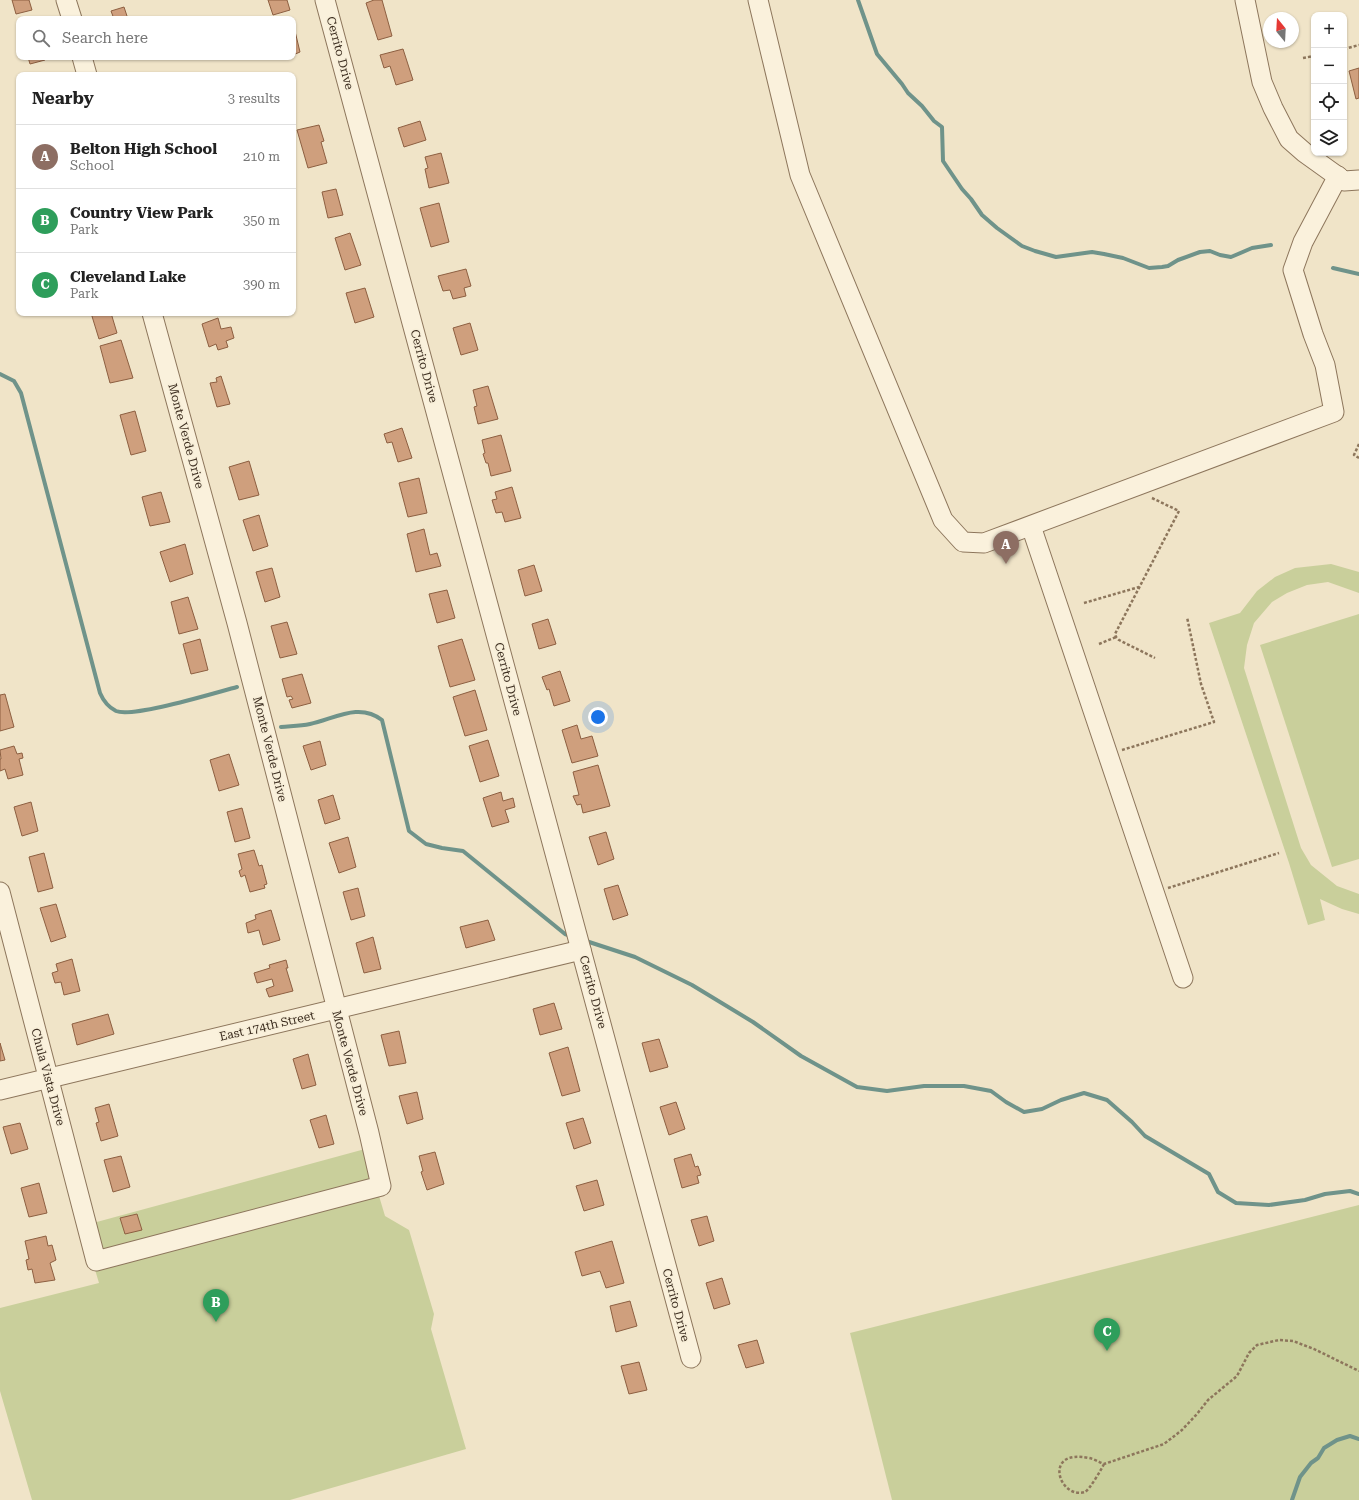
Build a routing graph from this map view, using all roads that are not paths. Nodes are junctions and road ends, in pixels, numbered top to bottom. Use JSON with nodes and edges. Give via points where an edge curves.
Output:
{"nodes":[{"id":1,"x":66,"y":0,"type":"edge"},
{"id":2,"x":325,"y":0,"type":"edge"},
{"id":3,"x":758,"y":0,"type":"edge"},
{"id":4,"x":1245,"y":0,"type":"edge"},
{"id":5,"x":71,"y":16,"type":"edge"},
{"id":6,"x":83,"y":60,"type":"edge"},
{"id":7,"x":86,"y":72,"type":"edge"},
{"id":8,"x":1338,"y":176,"type":"junction"},
{"id":9,"x":1359,"y":180,"type":"edge"},
{"id":10,"x":153,"y":316,"type":"edge"},
{"id":11,"x":1031,"y":526,"type":"junction"},
{"id":12,"x":0,"y":892,"type":"edge"},
{"id":13,"x":581,"y":950,"type":"junction"},
{"id":14,"x":1183,"y":978,"type":"dead end"},
{"id":15,"x":337,"y":1010,"type":"junction"},
{"id":16,"x":48,"y":1079,"type":"junction"},
{"id":17,"x":0,"y":1090,"type":"edge"},
{"id":18,"x":96,"y":1261,"type":"joint"},
{"id":19,"x":690,"y":1358,"type":"dead end"}],
"edges":[{"from":1,"to":5,"type":"street"},
{"from":2,"to":13,"type":"street","name":"Cerrito Drive"},
{"from":3,"to":11,"type":"street","via":[[800,175],[943,520],[963,542],[984,543]]},
{"from":4,"to":8,"type":"street","via":[[1262,82],[1289,139]]},
{"from":6,"to":7,"type":"street"},
{"from":8,"to":9,"type":"street","via":[[1344,181]]},
{"from":8,"to":11,"type":"street","via":[[1303,242],[1293,270],[1325,365],[1334,412]]},
{"from":10,"to":15,"type":"street","name":"Monte Verde Drive","via":[[237,623]]},
{"from":11,"to":14,"type":"street"},
{"from":12,"to":16,"type":"street","name":"Chula Vista Drive"},
{"from":13,"to":15,"type":"street","name":"East 174th Street"},
{"from":13,"to":19,"type":"street","name":"Cerrito Drive"},
{"from":15,"to":16,"type":"street","name":"East 174th Street"},
{"from":15,"to":18,"type":"street","name":"Monte Verde Drive","via":[[381,1186]]},
{"from":16,"to":17,"type":"street","name":"East 174th Street"},
{"from":16,"to":18,"type":"street","name":"Chula Vista Drive"}]}
